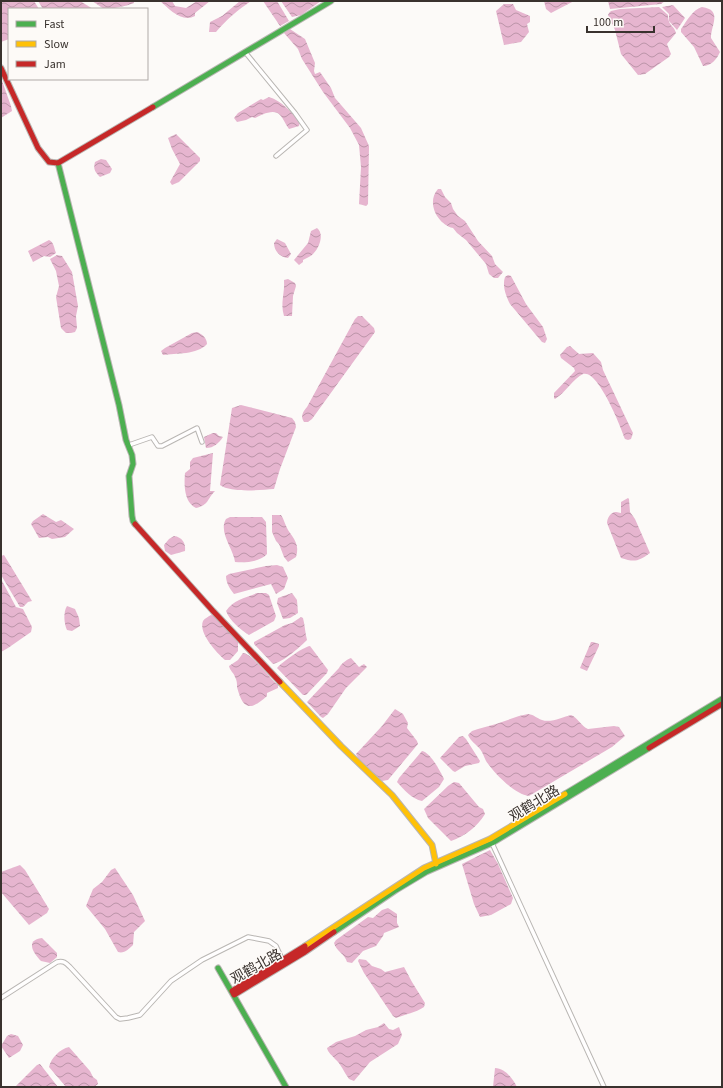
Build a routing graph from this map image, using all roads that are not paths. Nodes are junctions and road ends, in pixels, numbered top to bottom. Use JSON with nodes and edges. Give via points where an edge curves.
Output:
{"nodes":[{"id":1,"x":331,"y":1,"type":"edge"},
{"id":2,"x":245,"y":52,"type":"junction"},
{"id":3,"x":1,"y":68,"type":"edge"},
{"id":4,"x":276,"y":156,"type":"dead end"},
{"id":5,"x":58,"y":163,"type":"junction"},
{"id":6,"x":202,"y":442,"type":"dead end"},
{"id":7,"x":129,"y":445,"type":"junction"},
{"id":8,"x":722,"y":699,"type":"edge"},
{"id":9,"x":722,"y":704,"type":"edge"},
{"id":10,"x":491,"y":841,"type":"junction"},
{"id":11,"x":437,"y":865,"type":"junction"},
{"id":12,"x":284,"y":962,"type":"junction"},
{"id":13,"x":218,"y":968,"type":"dead end"},
{"id":14,"x":1,"y":998,"type":"edge"},
{"id":15,"x":286,"y":1087,"type":"edge"},
{"id":16,"x":604,"y":1087,"type":"edge"}],
"edges":[{"from":1,"to":2,"type":"street"},
{"from":2,"to":4,"type":"street","via":[[307,130]]},
{"from":2,"to":5,"type":"street"},
{"from":3,"to":5,"type":"street","via":[[40,152],[49,162]]},
{"from":5,"to":7,"type":"street"},
{"from":6,"to":7,"type":"street","via":[[197,428],[162,446],[158,446],[152,437]]},
{"from":7,"to":11,"type":"street","via":[[133,464],[129,476],[133,521],[213,611],[341,746],[392,795],[432,845]]},
{"from":8,"to":10,"type":"street","name":"观鹤北路"},
{"from":9,"to":10,"type":"street","name":"观鹤北路"},
{"from":10,"to":11,"type":"street","name":"观鹤北路"},
{"from":10,"to":16,"type":"street"},
{"from":11,"to":12,"type":"street","name":"观鹤北路","via":[[393,886]]},
{"from":12,"to":12,"type":"street","name":"观鹤北路","via":[[232,991],[234,995]]},
{"from":12,"to":14,"type":"street","via":[[276,946],[269,941],[248,937],[202,960],[172,981],[140,1015],[128,1018],[116,1017],[70,967],[61,961]]},
{"from":13,"to":15,"type":"street"}]}
